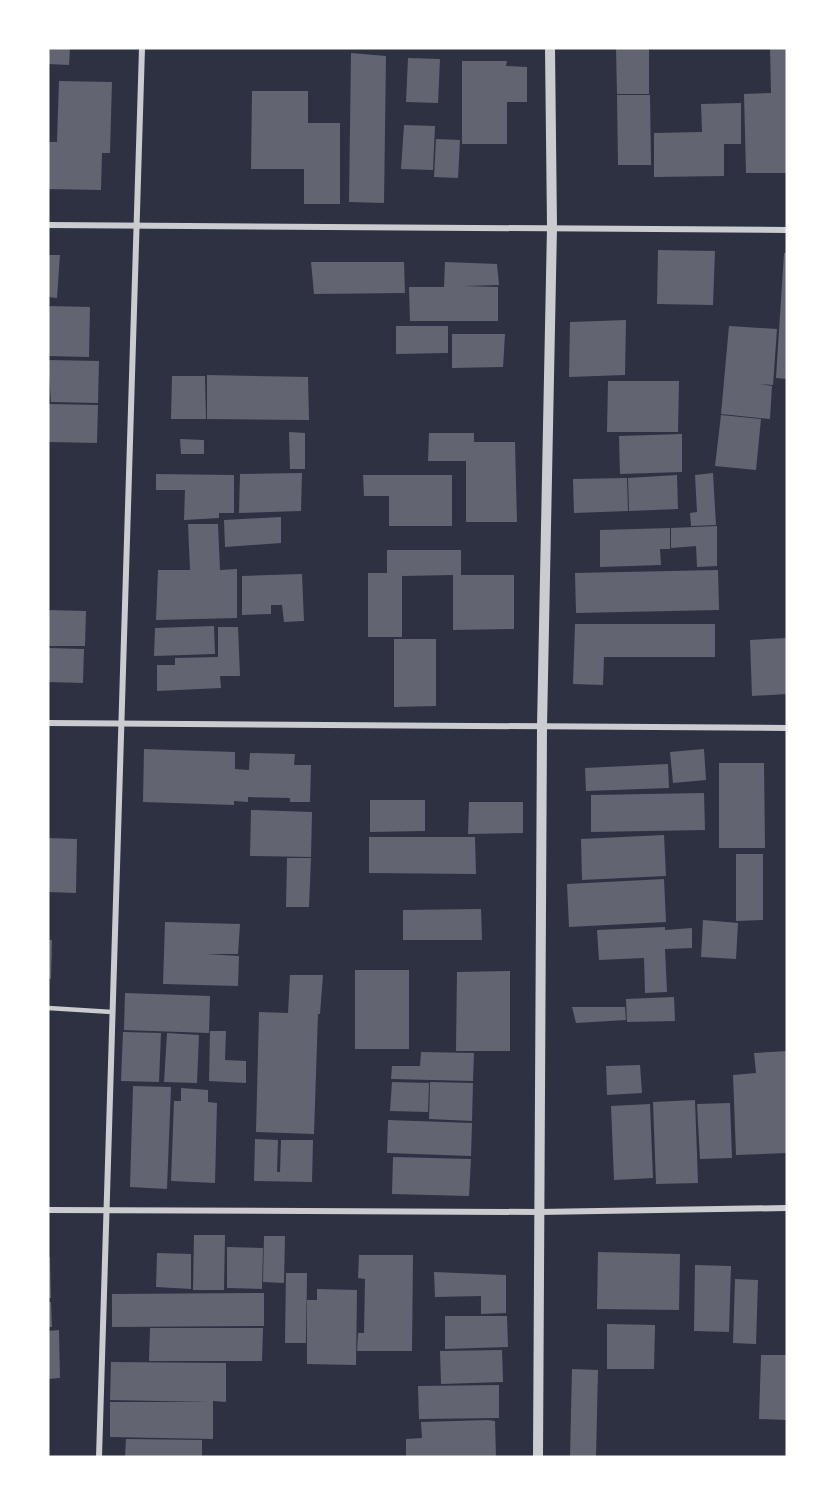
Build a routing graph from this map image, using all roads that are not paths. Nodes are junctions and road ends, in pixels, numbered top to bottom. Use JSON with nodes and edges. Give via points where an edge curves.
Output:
{"nodes":[{"id":1,"x":141,"y":48,"type":"edge"},
{"id":2,"x":550,"y":48,"type":"edge"},
{"id":3,"x":48,"y":225,"type":"edge"},
{"id":4,"x":136,"y":225,"type":"junction"},
{"id":5,"x":552,"y":227,"type":"junction"},
{"id":6,"x":787,"y":230,"type":"edge"},
{"id":7,"x":48,"y":723,"type":"edge"},
{"id":8,"x":121,"y":724,"type":"junction"},
{"id":9,"x":543,"y":727,"type":"junction"},
{"id":10,"x":787,"y":728,"type":"edge"},
{"id":11,"x":48,"y":1008,"type":"edge"},
{"id":12,"x":112,"y":1012,"type":"junction"},
{"id":13,"x":787,"y":1208,"type":"edge"},
{"id":14,"x":48,"y":1210,"type":"edge"},
{"id":15,"x":106,"y":1210,"type":"junction"},
{"id":16,"x":539,"y":1212,"type":"junction"},
{"id":17,"x":99,"y":1457,"type":"edge"},
{"id":18,"x":538,"y":1457,"type":"edge"}],
"edges":[{"from":1,"to":4,"type":"street"},
{"from":2,"to":5,"type":"street"},
{"from":3,"to":4,"type":"street"},
{"from":4,"to":5,"type":"street"},
{"from":4,"to":8,"type":"street"},
{"from":5,"to":6,"type":"street"},
{"from":5,"to":9,"type":"street"},
{"from":7,"to":8,"type":"street"},
{"from":8,"to":9,"type":"street"},
{"from":8,"to":12,"type":"street"},
{"from":9,"to":10,"type":"street"},
{"from":9,"to":16,"type":"street"},
{"from":11,"to":12,"type":"lane"},
{"from":12,"to":15,"type":"street"},
{"from":13,"to":16,"type":"street"},
{"from":14,"to":15,"type":"street"},
{"from":15,"to":16,"type":"street"},
{"from":15,"to":17,"type":"street"},
{"from":16,"to":18,"type":"street"}]}
